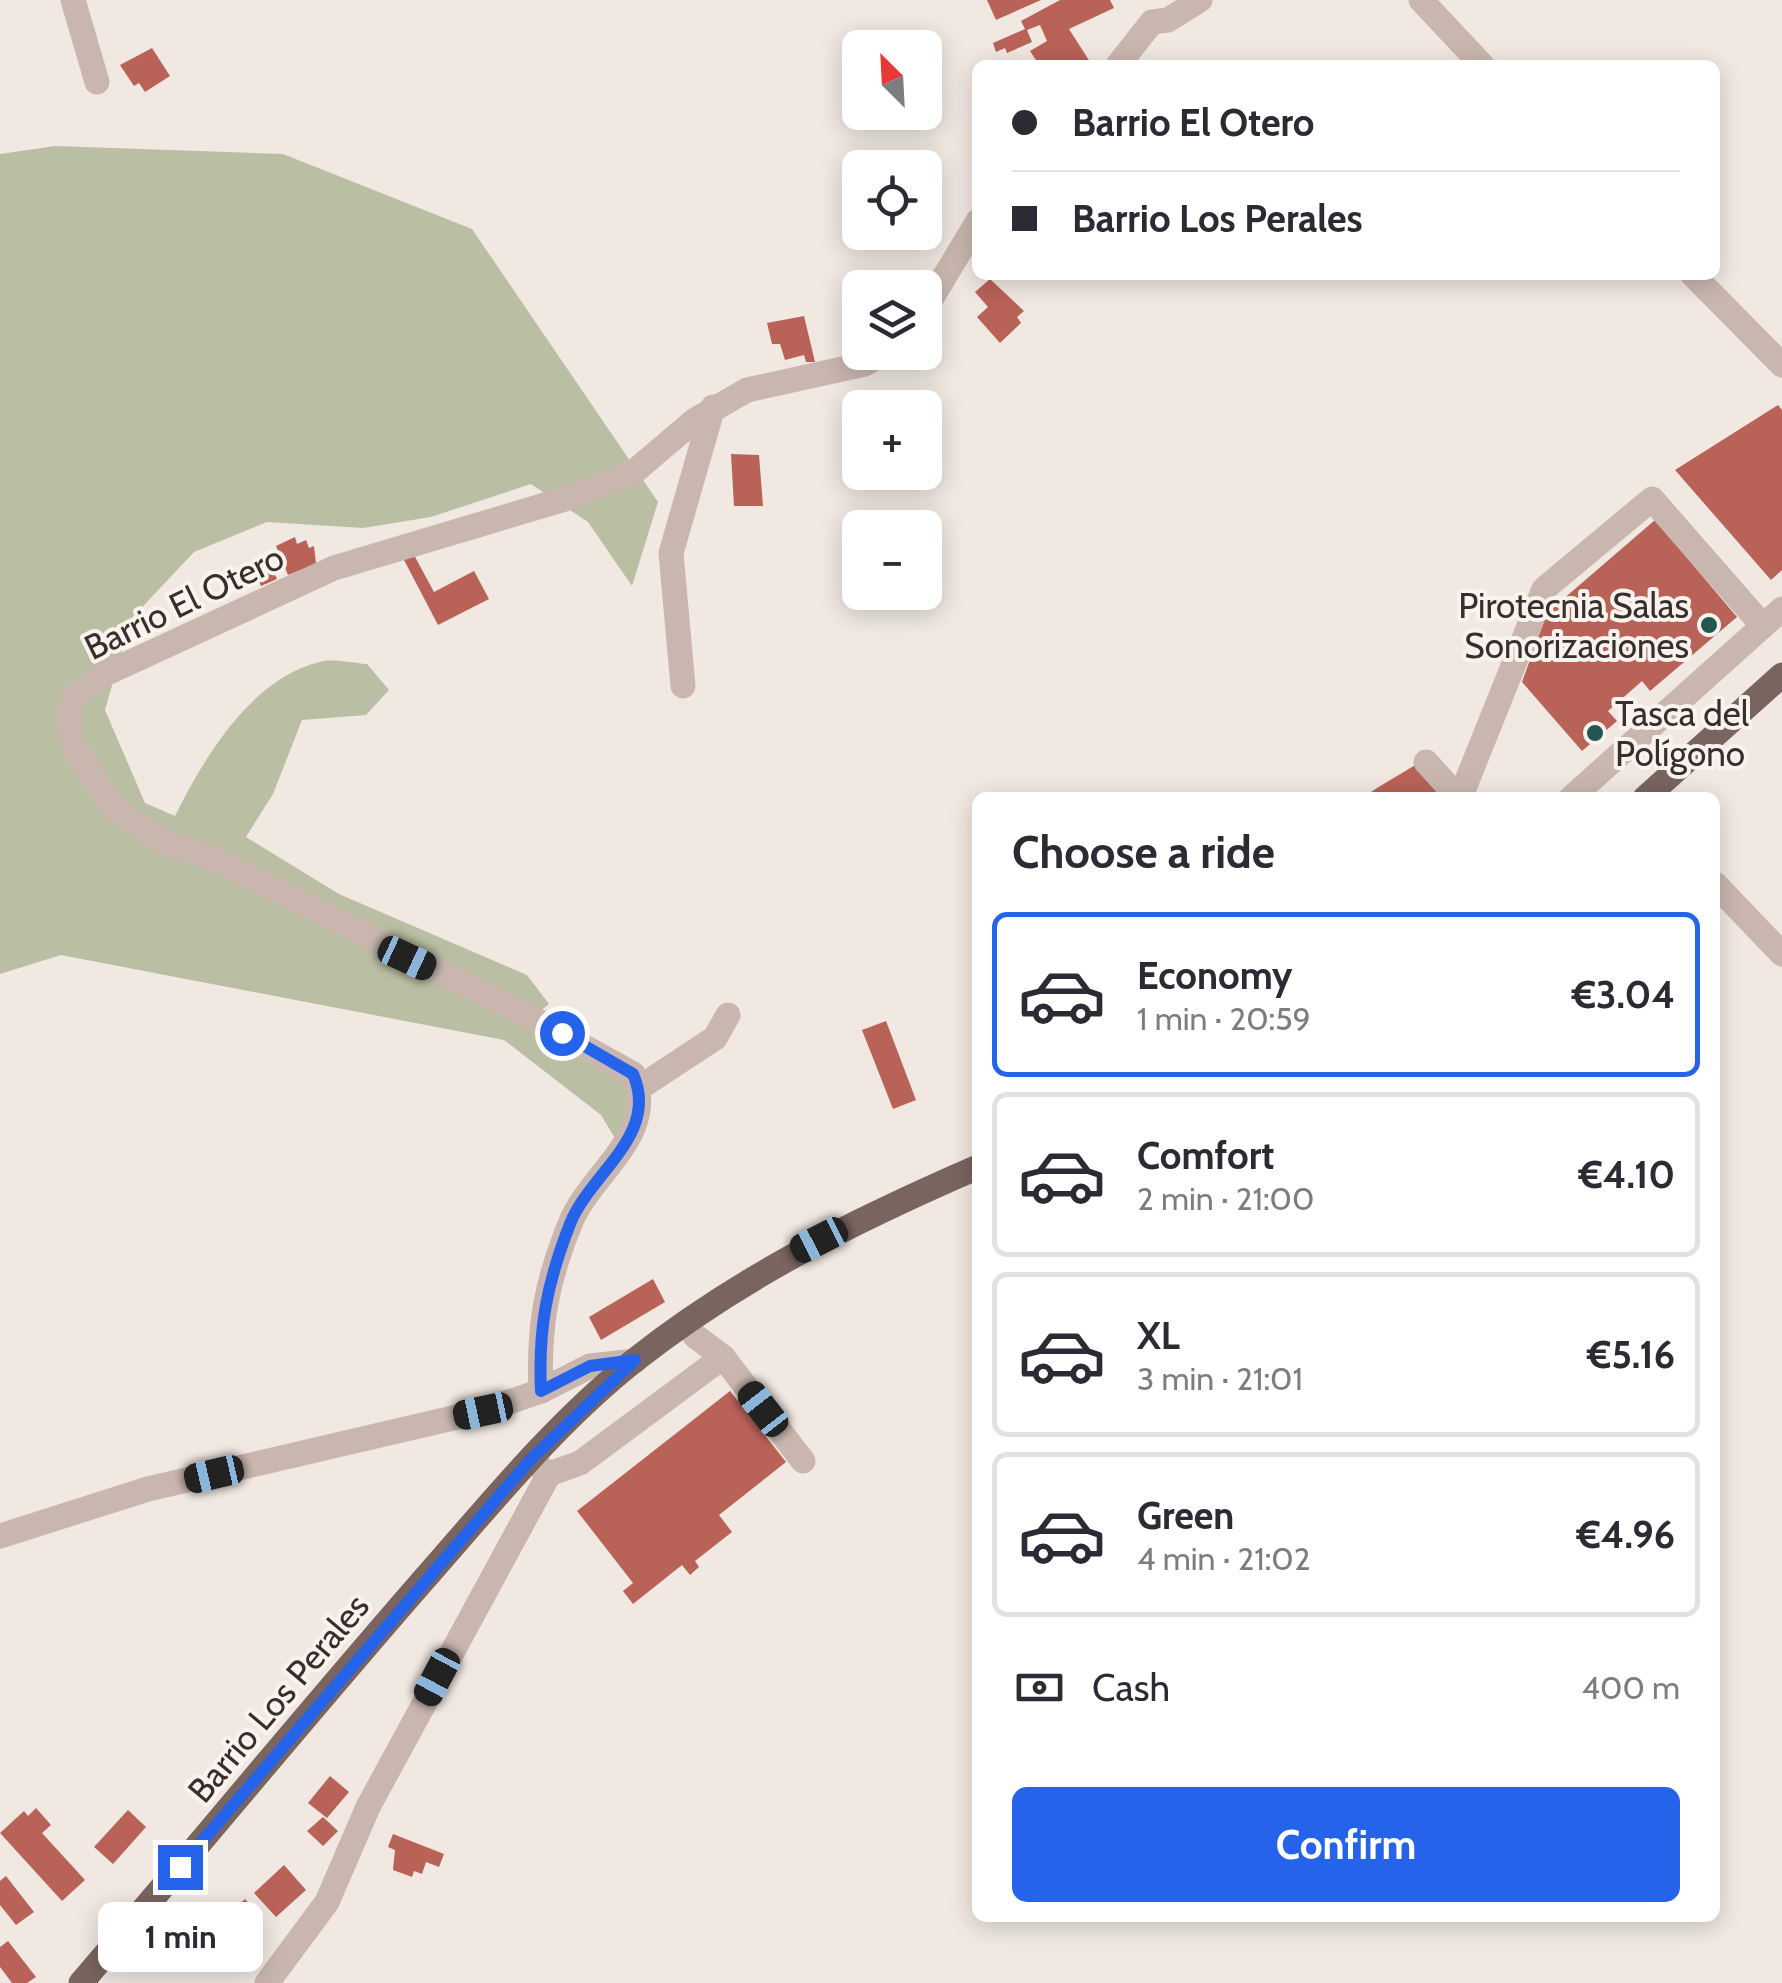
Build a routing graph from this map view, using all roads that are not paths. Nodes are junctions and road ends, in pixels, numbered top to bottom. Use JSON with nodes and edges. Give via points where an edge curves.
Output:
{"nodes":[{"id":1,"x":74,"y":0,"type":"edge"},
{"id":2,"x":1200,"y":0,"type":"edge"},
{"id":3,"x":1420,"y":0,"type":"edge"},
{"id":4,"x":1146,"y":11,"type":"edge"},
{"id":5,"x":1121,"y":60,"type":"edge"},
{"id":6,"x":1477,"y":60,"type":"edge"},
{"id":7,"x":97,"y":82,"type":"dead end"},
{"id":8,"x":972,"y":231,"type":"edge"},
{"id":9,"x":1698,"y":280,"type":"edge"},
{"id":10,"x":942,"y":281,"type":"edge"},
{"id":11,"x":1782,"y":364,"type":"edge"},
{"id":12,"x":842,"y":369,"type":"edge"},
{"id":13,"x":713,"y":408,"type":"junction"},
{"id":14,"x":1772,"y":618,"type":"edge"},
{"id":15,"x":1782,"y":675,"type":"edge"},
{"id":16,"x":683,"y":686,"type":"dead end"},
{"id":17,"x":1426,"y":762,"type":"dead end"},
{"id":18,"x":1454,"y":792,"type":"edge"},
{"id":19,"x":1462,"y":792,"type":"edge"},
{"id":20,"x":1578,"y":792,"type":"edge"},
{"id":21,"x":1653,"y":792,"type":"edge"},
{"id":22,"x":1720,"y":889,"type":"edge"},
{"id":23,"x":1782,"y":954,"type":"edge"},
{"id":24,"x":728,"y":1015,"type":"dead end"},
{"id":25,"x":640,"y":1088,"type":"junction"},
{"id":26,"x":972,"y":1169,"type":"edge"},
{"id":27,"x":686,"y":1323,"type":"junction"},
{"id":28,"x":723,"y":1357,"type":"junction"},
{"id":29,"x":635,"y":1360,"type":"junction"},
{"id":30,"x":541,"y":1391,"type":"junction"},
{"id":31,"x":803,"y":1461,"type":"dead end"},
{"id":32,"x":540,"y":1467,"type":"junction"},
{"id":33,"x":0,"y":1536,"type":"edge"},
{"id":34,"x":81,"y":1983,"type":"edge"},
{"id":35,"x":267,"y":1983,"type":"edge"}],
"edges":[{"from":1,"to":7,"type":"street"},
{"from":2,"to":4,"type":"street","via":[[1168,20]]},
{"from":3,"to":6,"type":"street"},
{"from":4,"to":5,"type":"street"},
{"from":8,"to":10,"type":"street"},
{"from":9,"to":11,"type":"street"},
{"from":12,"to":13,"type":"street","name":"Barrio El Otero","via":[[747,390]]},
{"from":13,"to":16,"type":"street","via":[[672,553]]},
{"from":13,"to":25,"type":"street","name":"Barrio El Otero","via":[[635,471],[565,499],[334,568],[105,674],[75,696],[69,716],[72,743],[113,808],[167,844],[210,857],[619,1063]]},
{"from":14,"to":19,"type":"street","via":[[1652,499],[1544,590]]},
{"from":14,"to":20,"type":"street"},
{"from":15,"to":21,"type":"main road"},
{"from":17,"to":18,"type":"street"},
{"from":22,"to":23,"type":"street"},
{"from":24,"to":25,"type":"street","via":[[714,1038]]},
{"from":25,"to":30,"type":"street","via":[[642,1102],[615,1159],[572,1218],[553,1268],[538,1331]]},
{"from":26,"to":27,"type":"main road","name":"Barrio Los Perales","via":[[785,1258]]},
{"from":27,"to":28,"type":"street"},
{"from":27,"to":29,"type":"main road","name":"Barrio Los Perales"},
{"from":28,"to":31,"type":"street"},
{"from":28,"to":32,"type":"street","via":[[580,1464]]},
{"from":29,"to":30,"type":"street","name":"Barrio Los Perales","via":[[590,1366]]},
{"from":29,"to":32,"type":"main road","name":"Barrio Los Perales"},
{"from":30,"to":33,"type":"street","name":"Barrio Los Perales","via":[[483,1411],[148,1489]]},
{"from":32,"to":34,"type":"main road","name":"Barrio Los Perales"},
{"from":32,"to":35,"type":"street","name":"Barrio Los Perales","via":[[327,1902]]}]}
